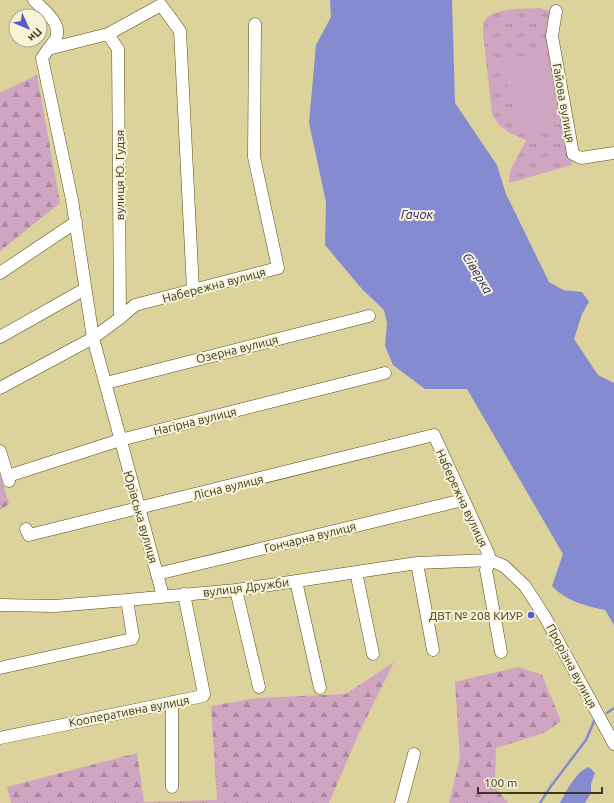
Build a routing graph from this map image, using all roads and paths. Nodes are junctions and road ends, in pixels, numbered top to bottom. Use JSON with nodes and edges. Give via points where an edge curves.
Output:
{"nodes":[{"id":1,"x":34,"y":0,"type":"edge"},
{"id":2,"x":556,"y":11,"type":"dead end"},
{"id":3,"x":254,"y":24,"type":"dead end"},
{"id":4,"x":108,"y":34,"type":"junction"},
{"id":5,"x":48,"y":49,"type":"junction"},
{"id":6,"x":614,"y":153,"type":"edge"},
{"id":7,"x":76,"y":222,"type":"junction"},
{"id":8,"x":0,"y":274,"type":"edge"},
{"id":9,"x":85,"y":289,"type":"junction"},
{"id":10,"x":193,"y":290,"type":"junction"},
{"id":11,"x":369,"y":316,"type":"dead end"},
{"id":12,"x":120,"y":318,"type":"junction"},
{"id":13,"x":0,"y":337,"type":"edge"},
{"id":14,"x":93,"y":338,"type":"junction"},
{"id":15,"x":384,"y":373,"type":"dead end"},
{"id":16,"x":106,"y":382,"type":"junction"},
{"id":17,"x":0,"y":388,"type":"edge"},
{"id":18,"x":434,"y":435,"type":"joint"},
{"id":19,"x":120,"y":439,"type":"junction"},
{"id":20,"x":0,"y":451,"type":"edge"},
{"id":21,"x":463,"y":500,"type":"junction"},
{"id":22,"x":139,"y":509,"type":"junction"},
{"id":23,"x":26,"y":529,"type":"dead end"},
{"id":24,"x":490,"y":560,"type":"junction"},
{"id":25,"x":417,"y":563,"type":"junction"},
{"id":26,"x":356,"y":572,"type":"junction"},
{"id":27,"x":157,"y":574,"type":"junction"},
{"id":28,"x":296,"y":581,"type":"junction"},
{"id":29,"x":236,"y":590,"type":"junction"},
{"id":30,"x":184,"y":594,"type":"junction"},
{"id":31,"x":163,"y":596,"type":"junction"},
{"id":32,"x":127,"y":600,"type":"junction"},
{"id":33,"x":0,"y":605,"type":"edge"},
{"id":34,"x":433,"y":650,"type":"dead end"},
{"id":35,"x":501,"y":652,"type":"dead end"},
{"id":36,"x":372,"y":654,"type":"dead end"},
{"id":37,"x":0,"y":668,"type":"edge"},
{"id":38,"x":259,"y":687,"type":"dead end"},
{"id":39,"x":320,"y":688,"type":"dead end"},
{"id":40,"x":172,"y":702,"type":"junction"},
{"id":41,"x":0,"y":738,"type":"edge"},
{"id":42,"x":614,"y":744,"type":"edge"},
{"id":43,"x":414,"y":754,"type":"dead end"},
{"id":44,"x":172,"y":787,"type":"dead end"},
{"id":45,"x":401,"y":803,"type":"edge"}],
"edges":[{"from":1,"to":5,"type":"street","name":"Юрівська вулиця","via":[[53,19],[58,30],[56,39]]},
{"from":2,"to":6,"type":"street","name":"Гайова вулиця","via":[[552,36],[573,154],[581,158]]},
{"from":3,"to":10,"type":"street","name":"Набережна вулиця","via":[[254,157],[278,268]]},
{"from":4,"to":5,"type":"street"},
{"from":4,"to":10,"type":"street","via":[[161,5],[180,31]]},
{"from":4,"to":12,"type":"street","name":"вулиця Ю. Гудзя","via":[[118,49]]},
{"from":5,"to":7,"type":"street","name":"Юрівська вулиця","via":[[42,58]]},
{"from":7,"to":8,"type":"street"},
{"from":7,"to":9,"type":"street","name":"Юрівська вулиця"},
{"from":9,"to":13,"type":"street"},
{"from":9,"to":14,"type":"street","name":"Юрівська вулиця"},
{"from":10,"to":12,"type":"street","name":"Набережна вулиця","via":[[135,305]]},
{"from":11,"to":16,"type":"street","name":"Озерна вулиця"},
{"from":12,"to":14,"type":"street","name":"Набережна вулиця"},
{"from":14,"to":16,"type":"street","name":"Юрівська вулиця"},
{"from":14,"to":17,"type":"street","name":"Набережна вулиця"},
{"from":15,"to":19,"type":"street","name":"Нагірна вулиця"},
{"from":16,"to":19,"type":"street","name":"Юрівська вулиця"},
{"from":18,"to":21,"type":"street","name":"Набережна вулиця"},
{"from":18,"to":22,"type":"street","name":"Лісна вулиця"},
{"from":19,"to":20,"type":"street","name":"Нагірна вулиця","via":[[9,478]]},
{"from":19,"to":22,"type":"street","name":"Юрівська вулиця"},
{"from":21,"to":24,"type":"street","name":"Набережна вулиця"},
{"from":21,"to":27,"type":"street","name":"Гончарна вулиця"},
{"from":22,"to":23,"type":"street","name":"Лісна вулиця","via":[[28,535]]},
{"from":22,"to":27,"type":"street","name":"Юрівська вулиця"},
{"from":24,"to":25,"type":"street","name":"вулиця Дружби"},
{"from":24,"to":35,"type":"street","via":[[486,570]]},
{"from":24,"to":42,"type":"street","name":"Прорізна вулиця","via":[[504,566],[525,586],[545,617]]},
{"from":25,"to":26,"type":"street","name":"вулиця Дружби"},
{"from":25,"to":34,"type":"street"},
{"from":26,"to":28,"type":"street","name":"вулиця Дружби"},
{"from":26,"to":36,"type":"street"},
{"from":27,"to":31,"type":"street","name":"Юрівська вулиця"},
{"from":28,"to":29,"type":"street","name":"вулиця Дружби"},
{"from":28,"to":39,"type":"street"},
{"from":29,"to":30,"type":"street","name":"вулиця Дружби"},
{"from":29,"to":38,"type":"street"},
{"from":30,"to":31,"type":"street","name":"вулиця Дружби"},
{"from":30,"to":40,"type":"street","name":"Кооперативна вулиця","via":[[204,694],[201,697]]},
{"from":31,"to":32,"type":"street","name":"вулиця Дружби"},
{"from":32,"to":33,"type":"street","name":"вулиця Дружби","via":[[55,606]]},
{"from":32,"to":37,"type":"street","via":[[132,639]]},
{"from":40,"to":41,"type":"street","name":"Кооперативна вулиця"},
{"from":40,"to":44,"type":"street"},
{"from":43,"to":45,"type":"street"}]}
